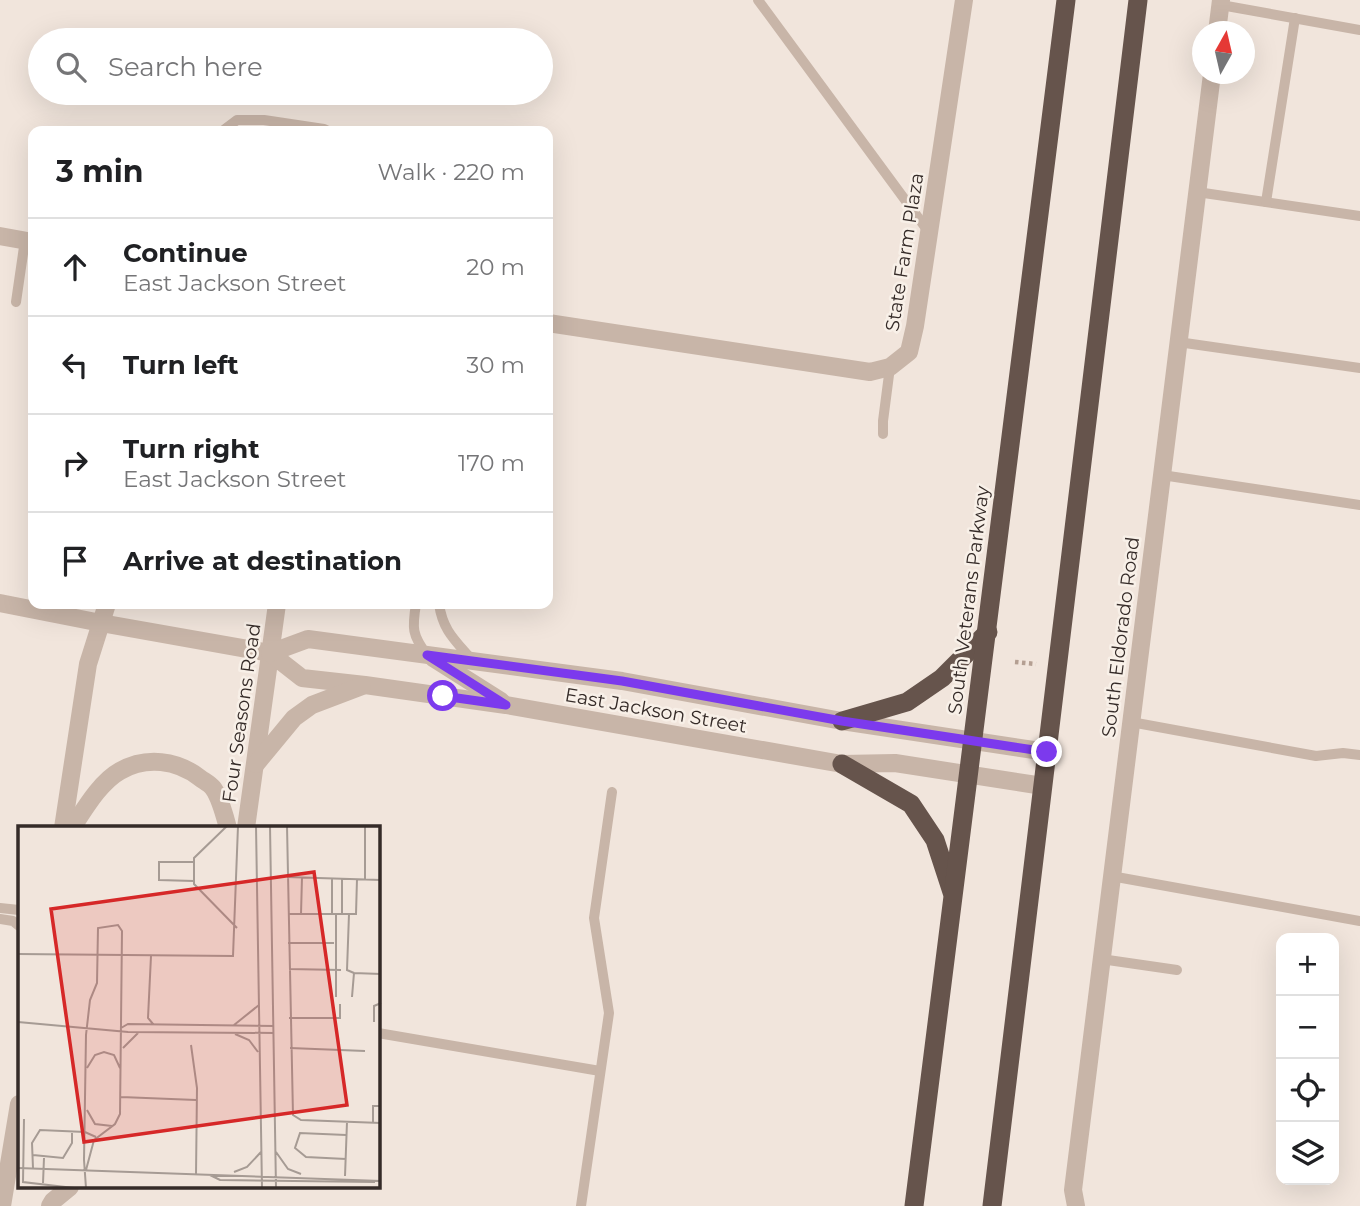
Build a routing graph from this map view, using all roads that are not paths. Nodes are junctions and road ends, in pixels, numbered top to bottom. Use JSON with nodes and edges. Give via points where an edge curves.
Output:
{"nodes":[{"id":1,"x":758,"y":0,"type":"edge"},
{"id":2,"x":964,"y":0,"type":"edge"},
{"id":3,"x":1066,"y":0,"type":"edge"},
{"id":4,"x":1138,"y":0,"type":"edge"},
{"id":5,"x":1221,"y":2,"type":"edge"},
{"id":6,"x":1295,"y":18,"type":"junction"},
{"id":7,"x":1218,"y":21,"type":"edge"},
{"id":8,"x":1360,"y":30,"type":"edge"},
{"id":9,"x":1211,"y":84,"type":"edge"},
{"id":10,"x":229,"y":126,"type":"edge"},
{"id":11,"x":304,"y":126,"type":"edge"},
{"id":12,"x":1197,"y":192,"type":"junction"},
{"id":13,"x":1266,"y":202,"type":"junction"},
{"id":14,"x":1360,"y":216,"type":"edge"},
{"id":15,"x":929,"y":232,"type":"junction"},
{"id":16,"x":0,"y":236,"type":"edge"},
{"id":17,"x":28,"y":241,"type":"edge"},
{"id":18,"x":28,"y":246,"type":"edge"},
{"id":19,"x":16,"y":302,"type":"dead end"},
{"id":20,"x":553,"y":324,"type":"edge"},
{"id":21,"x":1178,"y":342,"type":"junction"},
{"id":22,"x":890,"y":367,"type":"junction"},
{"id":23,"x":1360,"y":368,"type":"edge"},
{"id":24,"x":883,"y":434,"type":"dead end"},
{"id":25,"x":1162,"y":475,"type":"junction"},
{"id":26,"x":1360,"y":505,"type":"edge"},
{"id":27,"x":0,"y":603,"type":"edge"},
{"id":28,"x":28,"y":609,"type":"edge"},
{"id":29,"x":29,"y":609,"type":"edge"},
{"id":30,"x":106,"y":609,"type":"edge"},
{"id":31,"x":276,"y":609,"type":"edge"},
{"id":32,"x":415,"y":609,"type":"edge"},
{"id":33,"x":440,"y":609,"type":"edge"},
{"id":34,"x":101,"y":624,"type":"junction"},
{"id":35,"x":988,"y":632,"type":"junction"},
{"id":36,"x":270,"y":653,"type":"junction"},
{"id":37,"x":427,"y":655,"type":"junction"},
{"id":38,"x":472,"y":661,"type":"junction"},
{"id":39,"x":365,"y":685,"type":"junction"},
{"id":40,"x":506,"y":705,"type":"junction"},
{"id":41,"x":842,"y":721,"type":"junction"},
{"id":42,"x":1131,"y":722,"type":"junction"},
{"id":43,"x":973,"y":742,"type":"junction"},
{"id":44,"x":1047,"y":752,"type":"junction"},
{"id":45,"x":1360,"y":755,"type":"edge"},
{"id":46,"x":256,"y":764,"type":"junction"},
{"id":47,"x":842,"y":764,"type":"junction"},
{"id":48,"x":969,"y":775,"type":"junction"},
{"id":49,"x":1042,"y":786,"type":"junction"},
{"id":50,"x":612,"y":792,"type":"dead end"},
{"id":51,"x":63,"y":826,"type":"edge"},
{"id":52,"x":73,"y":826,"type":"edge"},
{"id":53,"x":227,"y":826,"type":"edge"},
{"id":54,"x":246,"y":826,"type":"edge"},
{"id":55,"x":1111,"y":876,"type":"junction"},
{"id":56,"x":954,"y":897,"type":"junction"},
{"id":57,"x":0,"y":908,"type":"edge"},
{"id":58,"x":18,"y":910,"type":"edge"},
{"id":59,"x":0,"y":919,"type":"edge"},
{"id":60,"x":1360,"y":921,"type":"edge"},
{"id":61,"x":18,"y":925,"type":"edge"},
{"id":62,"x":1101,"y":959,"type":"junction"},
{"id":63,"x":1177,"y":970,"type":"dead end"},
{"id":64,"x":380,"y":1033,"type":"edge"},
{"id":65,"x":600,"y":1071,"type":"junction"},
{"id":66,"x":18,"y":1110,"type":"edge"},
{"id":67,"x":10,"y":1155,"type":"edge"},
{"id":68,"x":64,"y":1188,"type":"edge"},
{"id":69,"x":2,"y":1206,"type":"edge"},
{"id":70,"x":50,"y":1206,"type":"edge"},
{"id":71,"x":580,"y":1206,"type":"edge"},
{"id":72,"x":914,"y":1206,"type":"edge"},
{"id":73,"x":992,"y":1206,"type":"edge"},
{"id":74,"x":1076,"y":1206,"type":"edge"}],
"edges":[{"from":1,"to":15,"type":"lane"},
{"from":2,"to":15,"type":"street","name":"State Farm Plaza"},
{"from":3,"to":35,"type":"highway","name":"South Veterans Parkway"},
{"from":4,"to":44,"type":"highway"},
{"from":5,"to":6,"type":"lane"},
{"from":5,"to":7,"type":"street"},
{"from":6,"to":8,"type":"lane"},
{"from":6,"to":13,"type":"lane"},
{"from":9,"to":12,"type":"street","name":"South Eldorado Road"},
{"from":10,"to":11,"type":"lane","via":[[237,120],[264,120]]},
{"from":12,"to":13,"type":"lane"},
{"from":12,"to":21,"type":"street","name":"South Eldorado Road"},
{"from":13,"to":14,"type":"lane"},
{"from":15,"to":22,"type":"street","name":"State Farm Plaza","via":[[909,352]]},
{"from":16,"to":17,"type":"street"},
{"from":18,"to":19,"type":"lane"},
{"from":20,"to":22,"type":"street","via":[[870,372]]},
{"from":21,"to":23,"type":"lane"},
{"from":21,"to":25,"type":"street","name":"South Eldorado Road"},
{"from":22,"to":24,"type":"lane"},
{"from":25,"to":26,"type":"lane"},
{"from":25,"to":42,"type":"street","name":"South Eldorado Road"},
{"from":27,"to":28,"type":"street","name":"East Jackson Street"},
{"from":29,"to":34,"type":"street","name":"East Jackson Street"},
{"from":30,"to":34,"type":"street"},
{"from":31,"to":36,"type":"street","name":"Four Seasons Road"},
{"from":32,"to":37,"type":"lane","via":[[416,641]]},
{"from":33,"to":38,"type":"lane","via":[[448,633]]},
{"from":34,"to":36,"type":"street","name":"East Jackson Street"},
{"from":34,"to":51,"type":"street","via":[[88,664]]},
{"from":35,"to":41,"type":"highway","via":[[942,678],[907,702]]},
{"from":35,"to":43,"type":"highway","name":"South Veterans Parkway"},
{"from":36,"to":37,"type":"street","name":"East Jackson Street","via":[[308,639]]},
{"from":36,"to":39,"type":"street","name":"East Jackson Street","via":[[302,678]]},
{"from":36,"to":46,"type":"street","name":"Four Seasons Road"},
{"from":37,"to":38,"type":"street","name":"East Jackson Street"},
{"from":37,"to":40,"type":"street"},
{"from":38,"to":41,"type":"street","name":"East Jackson Street","via":[[622,681]]},
{"from":39,"to":40,"type":"street","name":"East Jackson Street"},
{"from":39,"to":46,"type":"street","via":[[299,714]]},
{"from":40,"to":47,"type":"street","name":"East Jackson Street"},
{"from":41,"to":43,"type":"street","name":"East Jackson Street"},
{"from":42,"to":45,"type":"lane","via":[[1315,756]]},
{"from":42,"to":55,"type":"street","name":"South Eldorado Road"},
{"from":43,"to":44,"type":"street","name":"East Jackson Street"},
{"from":43,"to":48,"type":"highway","name":"South Veterans Parkway"},
{"from":44,"to":49,"type":"highway"},
{"from":46,"to":54,"type":"street","name":"Four Seasons Road"},
{"from":47,"to":48,"type":"street","name":"East Jackson Street","via":[[895,763]]},
{"from":47,"to":56,"type":"highway","via":[[911,804],[935,840]]},
{"from":48,"to":49,"type":"street","name":"East Jackson Street"},
{"from":48,"to":56,"type":"highway","name":"South Veterans Parkway"},
{"from":49,"to":73,"type":"highway"},
{"from":50,"to":65,"type":"lane","via":[[594,918],[609,1013]]},
{"from":52,"to":53,"type":"street","via":[[93,795],[118,772],[141,763],[165,761],[189,769],[213,788]]},
{"from":55,"to":60,"type":"lane"},
{"from":55,"to":62,"type":"street","name":"South Eldorado Road"},
{"from":56,"to":72,"type":"highway","name":"South Veterans Parkway"},
{"from":57,"to":58,"type":"lane"},
{"from":59,"to":61,"type":"lane"},
{"from":62,"to":63,"type":"lane"},
{"from":62,"to":74,"type":"street","name":"South Eldorado Road","via":[[1073,1190]]},
{"from":64,"to":65,"type":"lane"},
{"from":65,"to":71,"type":"lane"},
{"from":66,"to":67,"type":"street"},
{"from":67,"to":69,"type":"street"},
{"from":68,"to":70,"type":"street"}]}
